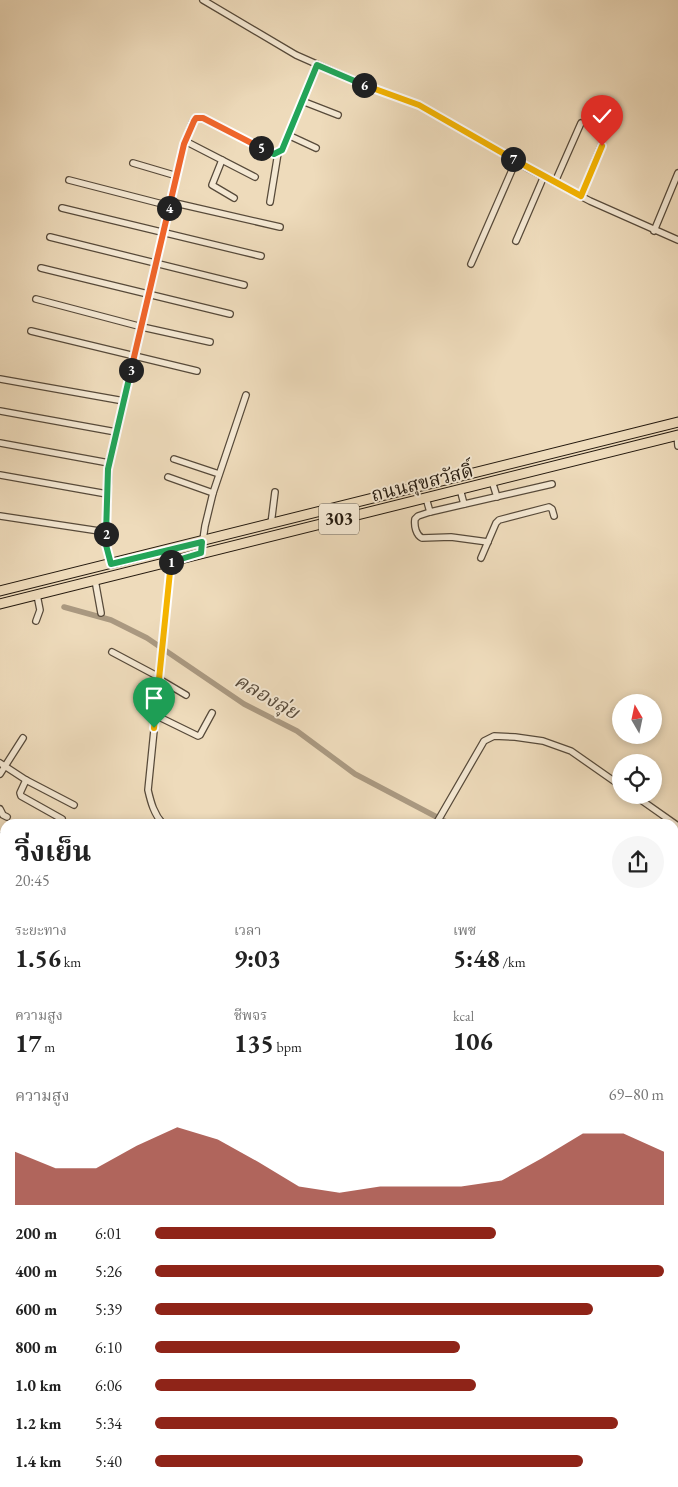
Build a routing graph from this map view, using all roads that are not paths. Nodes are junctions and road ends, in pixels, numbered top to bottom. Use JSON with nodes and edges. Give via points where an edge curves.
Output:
{"nodes":[{"id":1,"x":203,"y":0,"type":"edge"},
{"id":2,"x":317,"y":65,"type":"junction"},
{"id":3,"x":302,"y":101,"type":"junction"},
{"id":4,"x":338,"y":115,"type":"dead end"},
{"id":5,"x":581,"y":123,"type":"dead end"},
{"id":6,"x":288,"y":135,"type":"junction"},
{"id":7,"x":186,"y":141,"type":"junction"},
{"id":8,"x":602,"y":146,"type":"dead end"},
{"id":9,"x":316,"y":148,"type":"dead end"},
{"id":10,"x":278,"y":153,"type":"junction"},
{"id":11,"x":222,"y":160,"type":"junction"},
{"id":12,"x":516,"y":161,"type":"junction"},
{"id":13,"x":133,"y":163,"type":"dead end"},
{"id":14,"x":678,"y":173,"type":"edge"},
{"id":15,"x":177,"y":176,"type":"junction"},
{"id":16,"x":544,"y":176,"type":"junction"},
{"id":17,"x":255,"y":178,"type":"dead end"},
{"id":18,"x":69,"y":180,"type":"dead end"},
{"id":19,"x":555,"y":182,"type":"junction"},
{"id":20,"x":581,"y":196,"type":"junction"},
{"id":21,"x":234,"y":198,"type":"dead end"},
{"id":22,"x":270,"y":202,"type":"dead end"},
{"id":23,"x":170,"y":204,"type":"junction"},
{"id":24,"x":62,"y":208,"type":"dead end"},
{"id":25,"x":280,"y":227,"type":"dead end"},
{"id":26,"x":654,"y":231,"type":"junction"},
{"id":27,"x":164,"y":234,"type":"junction"},
{"id":28,"x":50,"y":237,"type":"dead end"},
{"id":29,"x":678,"y":240,"type":"edge"},
{"id":30,"x":516,"y":241,"type":"dead end"},
{"id":31,"x":260,"y":256,"type":"dead end"},
{"id":32,"x":157,"y":264,"type":"junction"},
{"id":33,"x":471,"y":264,"type":"dead end"},
{"id":34,"x":42,"y":268,"type":"dead end"},
{"id":35,"x":244,"y":285,"type":"dead end"},
{"id":36,"x":150,"y":296,"type":"junction"},
{"id":37,"x":36,"y":299,"type":"dead end"},
{"id":38,"x":230,"y":314,"type":"dead end"},
{"id":39,"x":142,"y":326,"type":"junction"},
{"id":40,"x":30,"y":331,"type":"dead end"},
{"id":41,"x":210,"y":342,"type":"dead end"},
{"id":42,"x":135,"y":357,"type":"junction"},
{"id":43,"x":197,"y":371,"type":"dead end"},
{"id":44,"x":0,"y":379,"type":"edge"},
{"id":45,"x":246,"y":395,"type":"dead end"},
{"id":46,"x":124,"y":401,"type":"junction"},
{"id":47,"x":0,"y":412,"type":"edge"},
{"id":48,"x":678,"y":422,"type":"edge"},
{"id":49,"x":116,"y":432,"type":"junction"},
{"id":50,"x":678,"y":435,"type":"edge"},
{"id":51,"x":0,"y":443,"type":"edge"},
{"id":52,"x":678,"y":446,"type":"edge"},
{"id":53,"x":174,"y":459,"type":"dead end"},
{"id":54,"x":109,"y":463,"type":"junction"},
{"id":55,"x":219,"y":474,"type":"junction"},
{"id":56,"x":0,"y":476,"type":"edge"},
{"id":57,"x":168,"y":477,"type":"dead end"},
{"id":58,"x":492,"y":482,"type":"junction"},
{"id":59,"x":552,"y":484,"type":"dead end"},
{"id":60,"x":460,"y":489,"type":"junction"},
{"id":61,"x":275,"y":492,"type":"dead end"},
{"id":62,"x":213,"y":493,"type":"junction"},
{"id":63,"x":107,"y":494,"type":"junction"},
{"id":64,"x":497,"y":497,"type":"junction"},
{"id":65,"x":426,"y":498,"type":"junction"},
{"id":66,"x":464,"y":504,"type":"junction"},
{"id":67,"x":430,"y":512,"type":"junction"},
{"id":68,"x":0,"y":516,"type":"edge"},
{"id":69,"x":554,"y":516,"type":"dead end"},
{"id":70,"x":271,"y":524,"type":"junction"},
{"id":71,"x":106,"y":532,"type":"junction"},
{"id":72,"x":202,"y":542,"type":"junction"},
{"id":73,"x":488,"y":542,"type":"junction"},
{"id":74,"x":201,"y":553,"type":"junction"},
{"id":75,"x":481,"y":558,"type":"dead end"},
{"id":76,"x":171,"y":561,"type":"junction"},
{"id":77,"x":111,"y":564,"type":"junction"},
{"id":78,"x":95,"y":580,"type":"junction"},
{"id":79,"x":0,"y":591,"type":"edge"},
{"id":80,"x":37,"y":594,"type":"junction"},
{"id":81,"x":0,"y":604,"type":"edge"},
{"id":82,"x":101,"y":613,"type":"dead end"},
{"id":83,"x":36,"y":621,"type":"dead end"},
{"id":84,"x":112,"y":652,"type":"dead end"},
{"id":85,"x":159,"y":678,"type":"junction"},
{"id":86,"x":186,"y":695,"type":"dead end"},
{"id":87,"x":212,"y":713,"type":"dead end"},
{"id":88,"x":155,"y":715,"type":"junction"},
{"id":89,"x":23,"y":738,"type":"dead end"},
{"id":90,"x":3,"y":765,"type":"edge"},
{"id":91,"x":0,"y":774,"type":"edge"},
{"id":92,"x":26,"y":780,"type":"junction"},
{"id":93,"x":612,"y":780,"type":"edge"},
{"id":94,"x":647,"y":804,"type":"edge"},
{"id":95,"x":74,"y":805,"type":"dead end"},
{"id":96,"x":0,"y":810,"type":"edge"},
{"id":97,"x":7,"y":817,"type":"dead end"},
{"id":98,"x":62,"y":819,"type":"dead end"},
{"id":99,"x":159,"y":819,"type":"edge"},
{"id":100,"x":439,"y":819,"type":"edge"},
{"id":101,"x":668,"y":819,"type":"edge"}],
"edges":[{"from":1,"to":2,"type":"street"},
{"from":2,"to":3,"type":"street"},
{"from":2,"to":12,"type":"street","via":[[419,105]]},
{"from":3,"to":4,"type":"street"},
{"from":3,"to":6,"type":"street"},
{"from":5,"to":19,"type":"street"},
{"from":6,"to":9,"type":"street"},
{"from":6,"to":10,"type":"street"},
{"from":7,"to":10,"type":"street","via":[[196,118],[203,118],[270,153]]},
{"from":7,"to":11,"type":"street"},
{"from":7,"to":15,"type":"street"},
{"from":8,"to":20,"type":"street"},
{"from":10,"to":22,"type":"street"},
{"from":11,"to":17,"type":"street"},
{"from":11,"to":21,"type":"street","via":[[212,186]]},
{"from":12,"to":16,"type":"street"},
{"from":12,"to":33,"type":"street"},
{"from":13,"to":15,"type":"street"},
{"from":14,"to":26,"type":"street"},
{"from":15,"to":23,"type":"street"},
{"from":16,"to":19,"type":"street"},
{"from":16,"to":30,"type":"street"},
{"from":18,"to":23,"type":"street"},
{"from":19,"to":20,"type":"street"},
{"from":20,"to":26,"type":"street"},
{"from":23,"to":25,"type":"street"},
{"from":23,"to":27,"type":"street"},
{"from":24,"to":27,"type":"street"},
{"from":26,"to":29,"type":"street"},
{"from":27,"to":31,"type":"street"},
{"from":27,"to":32,"type":"street"},
{"from":28,"to":32,"type":"street"},
{"from":32,"to":35,"type":"street"},
{"from":32,"to":36,"type":"street"},
{"from":34,"to":36,"type":"street"},
{"from":36,"to":38,"type":"street"},
{"from":36,"to":39,"type":"street"},
{"from":37,"to":39,"type":"street"},
{"from":39,"to":41,"type":"street"},
{"from":39,"to":42,"type":"street"},
{"from":40,"to":42,"type":"street"},
{"from":42,"to":43,"type":"street"},
{"from":42,"to":46,"type":"street"},
{"from":44,"to":46,"type":"street"},
{"from":45,"to":55,"type":"street"},
{"from":46,"to":49,"type":"street"},
{"from":47,"to":49,"type":"street"},
{"from":48,"to":70,"type":"main road","name":"ถนนสุขสวัสดิ์","number":"303"},
{"from":49,"to":54,"type":"street"},
{"from":50,"to":52,"type":"street"},
{"from":50,"to":58,"type":"main road","name":"ถนนสุขสวัสดิ์","number":"303"},
{"from":51,"to":54,"type":"street"},
{"from":53,"to":55,"type":"street"},
{"from":54,"to":63,"type":"street"},
{"from":55,"to":62,"type":"street"},
{"from":56,"to":63,"type":"street"},
{"from":57,"to":62,"type":"street"},
{"from":58,"to":60,"type":"main road","name":"ถนนสุขสวัสดิ์","number":"303"},
{"from":58,"to":64,"type":"street"},
{"from":59,"to":64,"type":"street"},
{"from":60,"to":65,"type":"main road","name":"ถนนสุขสวัสดิ์","number":"303"},
{"from":60,"to":66,"type":"street"},
{"from":61,"to":70,"type":"street"},
{"from":62,"to":72,"type":"street"},
{"from":63,"to":71,"type":"street"},
{"from":64,"to":66,"type":"street"},
{"from":65,"to":67,"type":"street"},
{"from":65,"to":74,"type":"main road","name":"ถนนสุขสวัสดิ์","number":"303"},
{"from":66,"to":67,"type":"street"},
{"from":67,"to":73,"type":"street","via":[[415,519],[419,537]]},
{"from":68,"to":71,"type":"street"},
{"from":69,"to":73,"type":"street","via":[[549,507],[499,520]]},
{"from":70,"to":72,"type":"main road","name":"ถนนสุขสวัสดิ์","number":"303"},
{"from":71,"to":77,"type":"street"},
{"from":72,"to":74,"type":"street"},
{"from":72,"to":77,"type":"main road","name":"ถนนสุขสวัสดิ์","number":"303"},
{"from":73,"to":75,"type":"street"},
{"from":74,"to":76,"type":"main road","name":"ถนนสุขสวัสดิ์","number":"303"},
{"from":76,"to":78,"type":"main road","name":"ถนนสุขสวัสดิ์","number":"303"},
{"from":76,"to":85,"type":"street"},
{"from":77,"to":79,"type":"main road","name":"ถนนสุขสวัสดิ์","number":"303"},
{"from":78,"to":80,"type":"main road","name":"ถนนสุขสวัสดิ์","number":"303"},
{"from":78,"to":82,"type":"street"},
{"from":80,"to":81,"type":"main road","name":"ถนนสุขสวัสดิ์","number":"303"},
{"from":80,"to":83,"type":"street","via":[[40,610]]},
{"from":84,"to":85,"type":"street"},
{"from":85,"to":86,"type":"street"},
{"from":85,"to":88,"type":"street"},
{"from":87,"to":88,"type":"street","via":[[200,736]]},
{"from":88,"to":99,"type":"street","via":[[148,790]]},
{"from":89,"to":90,"type":"street"},
{"from":90,"to":91,"type":"street"},
{"from":90,"to":92,"type":"street"},
{"from":92,"to":95,"type":"street"},
{"from":92,"to":98,"type":"street","via":[[21,796]]},
{"from":93,"to":100,"type":"street","via":[[571,751],[543,741],[494,736],[484,742]]},
{"from":94,"to":101,"type":"street"},
{"from":96,"to":97,"type":"street"}]}
